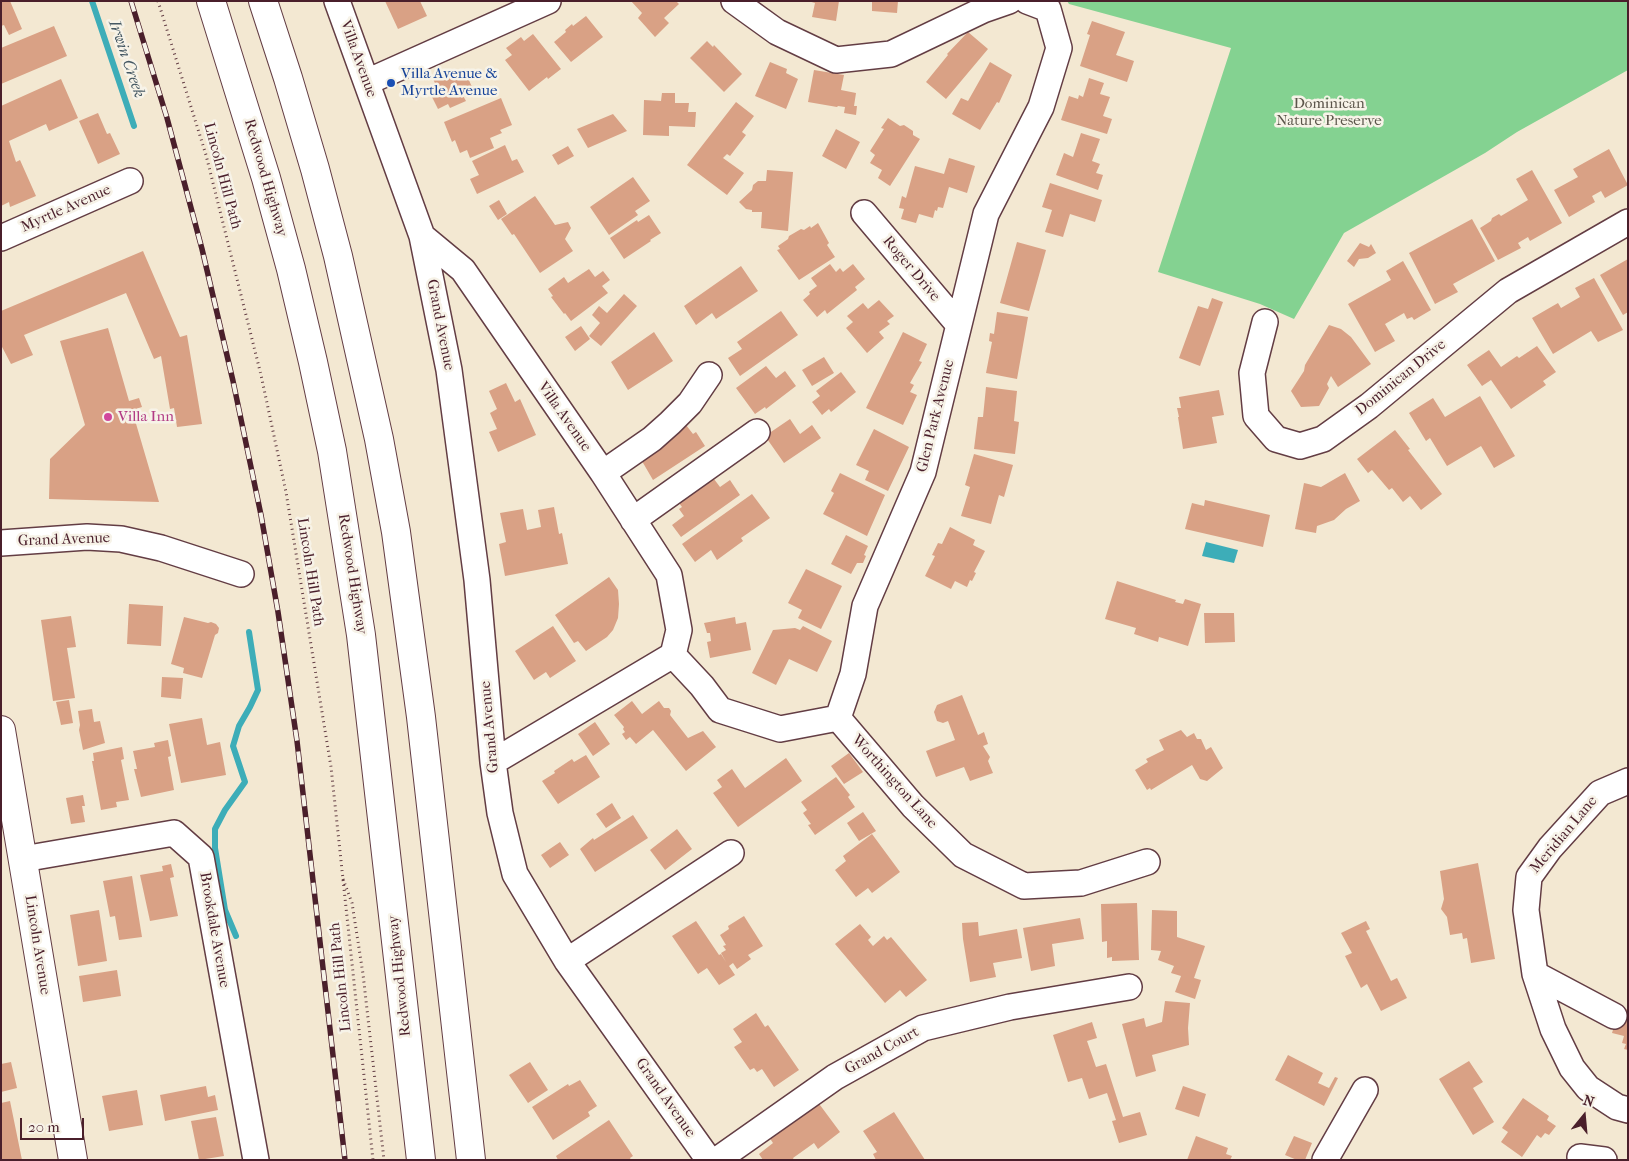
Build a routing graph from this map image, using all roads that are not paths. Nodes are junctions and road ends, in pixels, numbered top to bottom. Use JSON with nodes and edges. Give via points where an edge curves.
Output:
{"nodes":[{"id":1,"x":211,"y":1,"type":"edge"},
{"id":2,"x":262,"y":1,"type":"edge"},
{"id":3,"x":337,"y":1,"type":"edge"},
{"id":4,"x":548,"y":1,"type":"edge"},
{"id":5,"x":734,"y":1,"type":"edge"},
{"id":6,"x":1009,"y":1,"type":"edge"},
{"id":7,"x":1027,"y":1,"type":"edge"},
{"id":8,"x":366,"y":82,"type":"junction"},
{"id":9,"x":130,"y":181,"type":"dead end"},
{"id":10,"x":864,"y":213,"type":"dead end"},
{"id":11,"x":1628,"y":222,"type":"edge"},
{"id":12,"x":422,"y":236,"type":"junction"},
{"id":13,"x":1,"y":238,"type":"edge"},
{"id":14,"x":1265,"y":322,"type":"dead end"},
{"id":15,"x":958,"y":324,"type":"junction"},
{"id":16,"x":709,"y":375,"type":"dead end"},
{"id":17,"x":757,"y":432,"type":"dead end"},
{"id":18,"x":604,"y":473,"type":"junction"},
{"id":19,"x":633,"y":520,"type":"junction"},
{"id":20,"x":1,"y":543,"type":"edge"},
{"id":21,"x":241,"y":574,"type":"dead end"},
{"id":22,"x":673,"y":654,"type":"junction"},
{"id":23,"x":838,"y":718,"type":"junction"},
{"id":24,"x":1,"y":730,"type":"edge"},
{"id":25,"x":493,"y":762,"type":"junction"},
{"id":26,"x":1628,"y":781,"type":"edge"},
{"id":27,"x":731,"y":853,"type":"dead end"},
{"id":28,"x":23,"y":859,"type":"junction"},
{"id":29,"x":1147,"y":862,"type":"dead end"},
{"id":30,"x":567,"y":961,"type":"junction"},
{"id":31,"x":1535,"y":974,"type":"junction"},
{"id":32,"x":1129,"y":987,"type":"dead end"},
{"id":33,"x":1614,"y":1016,"type":"dead end"},
{"id":34,"x":1365,"y":1090,"type":"dead end"},
{"id":35,"x":1628,"y":1110,"type":"edge"},
{"id":36,"x":73,"y":1160,"type":"edge"},
{"id":37,"x":256,"y":1160,"type":"edge"},
{"id":38,"x":421,"y":1160,"type":"edge"},
{"id":39,"x":470,"y":1160,"type":"edge"},
{"id":40,"x":709,"y":1160,"type":"edge"},
{"id":41,"x":717,"y":1160,"type":"edge"},
{"id":42,"x":1325,"y":1160,"type":"edge"}],
"edges":[{"from":1,"to":38,"type":"main road","name":"Redwood Highway","via":[[269,187],[300,306],[332,451],[361,635]]},
{"from":2,"to":39,"type":"main road","via":[[316,169],[391,504],[410,623]]},
{"from":3,"to":8,"type":"street","name":"Villa Avenue"},
{"from":4,"to":8,"type":"street"},
{"from":5,"to":6,"type":"street","via":[[776,32],[836,60],[891,54]]},
{"from":7,"to":15,"type":"street","name":"Glen Park Avenue","via":[[1048,10],[1059,48],[1041,108],[986,214]]},
{"from":8,"to":12,"type":"street","name":"Villa Avenue"},
{"from":9,"to":13,"type":"street","name":"Myrtle Avenue"},
{"from":10,"to":15,"type":"street","name":"Roger Drive"},
{"from":11,"to":14,"type":"street","name":"Dominican Drive","via":[[1508,291],[1369,406],[1323,439],[1300,446],[1276,439],[1256,416],[1252,373]]},
{"from":12,"to":18,"type":"street","name":"Villa Avenue","via":[[463,270]]},
{"from":12,"to":25,"type":"street","name":"Grand Avenue","via":[[449,370],[477,580]]},
{"from":15,"to":23,"type":"street","name":"Glen Park Avenue","via":[[923,472],[865,606],[853,674]]},
{"from":16,"to":18,"type":"street","via":[[690,403],[670,424]]},
{"from":17,"to":19,"type":"street"},
{"from":18,"to":19,"type":"street","name":"Villa Avenue"},
{"from":19,"to":22,"type":"street","name":"Villa Avenue","via":[[669,575],[679,630]]},
{"from":20,"to":21,"type":"street","name":"Grand Avenue","via":[[70,537],[121,539],[161,548]]},
{"from":22,"to":23,"type":"street","via":[[720,710],[780,728]]},
{"from":22,"to":25,"type":"street"},
{"from":23,"to":29,"type":"street","name":"Worthington Lane","via":[[913,806],[964,855],[1024,886],[1081,883]]},
{"from":24,"to":28,"type":"main road","name":"Lincoln Avenue"},
{"from":25,"to":30,"type":"street","name":"Grand Avenue","via":[[500,813],[515,874]]},
{"from":26,"to":31,"type":"street","name":"Meridian Lane","via":[[1600,793],[1550,848],[1529,877],[1526,910]]},
{"from":27,"to":30,"type":"street"},
{"from":28,"to":36,"type":"main road","name":"Lincoln Avenue"},
{"from":28,"to":37,"type":"street","name":"Brookdale Avenue","via":[[174,833],[201,857]]},
{"from":30,"to":40,"type":"street","name":"Grand Avenue"},
{"from":31,"to":33,"type":"street"},
{"from":31,"to":35,"type":"street","name":"Meridian Lane","via":[[1553,1029],[1572,1068],[1588,1088],[1617,1107]]},
{"from":32,"to":41,"type":"street","name":"Grand Court","via":[[1010,1007],[923,1028],[835,1077]]},
{"from":34,"to":42,"type":"street"}]}
